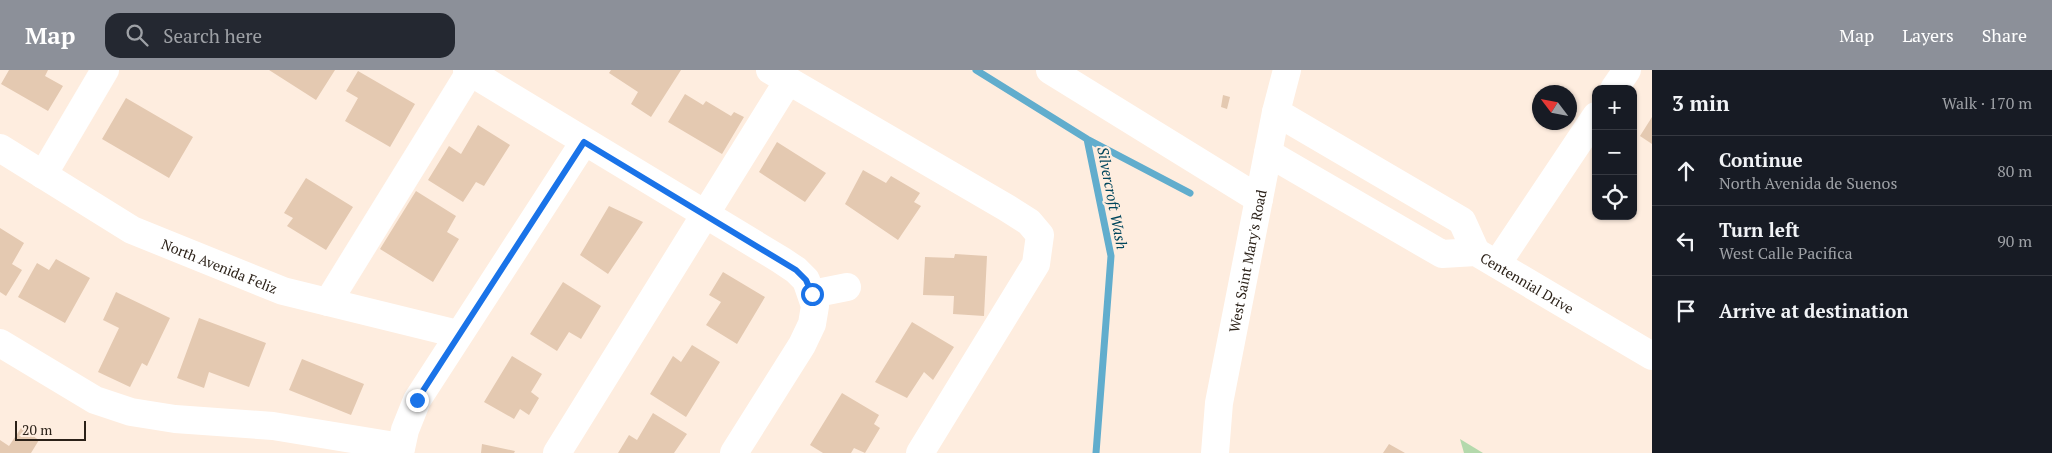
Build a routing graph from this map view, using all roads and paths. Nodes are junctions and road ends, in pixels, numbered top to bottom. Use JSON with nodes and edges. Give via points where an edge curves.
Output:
{"nodes":[{"id":1,"x":105,"y":70,"type":"edge"},
{"id":2,"x":1050,"y":70,"type":"edge"},
{"id":3,"x":1286,"y":70,"type":"edge"},
{"id":4,"x":1627,"y":70,"type":"edge"},
{"id":5,"x":469,"y":71,"type":"edge"},
{"id":6,"x":779,"y":75,"type":"edge"},
{"id":7,"x":1617,"y":85,"type":"edge"},
{"id":8,"x":1276,"y":112,"type":"junction"},
{"id":9,"x":1592,"y":121,"type":"edge"},
{"id":10,"x":584,"y":142,"type":"junction"},
{"id":11,"x":0,"y":148,"type":"edge"},
{"id":12,"x":1268,"y":153,"type":"junction"},
{"id":13,"x":43,"y":175,"type":"junction"},
{"id":14,"x":1259,"y":199,"type":"junction"},
{"id":15,"x":706,"y":214,"type":"junction"},
{"id":16,"x":1487,"y":258,"type":"junction"},
{"id":17,"x":847,"y":287,"type":"dead end"},
{"id":18,"x":812,"y":294,"type":"junction"},
{"id":19,"x":328,"y":302,"type":"junction"},
{"id":20,"x":458,"y":334,"type":"junction"},
{"id":21,"x":0,"y":343,"type":"edge"},
{"id":22,"x":1652,"y":356,"type":"edge"},
{"id":23,"x":400,"y":450,"type":"edge"},
{"id":24,"x":557,"y":453,"type":"edge"},
{"id":25,"x":734,"y":453,"type":"edge"},
{"id":26,"x":920,"y":453,"type":"edge"},
{"id":27,"x":1215,"y":453,"type":"edge"}],
"edges":[{"from":1,"to":13,"type":"street"},
{"from":2,"to":14,"type":"street"},
{"from":3,"to":8,"type":"street","name":"West Saint Mary's Road"},
{"from":4,"to":7,"type":"street"},
{"from":5,"to":10,"type":"street"},
{"from":5,"to":19,"type":"street"},
{"from":6,"to":15,"type":"street"},
{"from":6,"to":26,"type":"street","via":[[1007,208],[1029,222],[1040,235],[1036,264]]},
{"from":8,"to":12,"type":"street","name":"West Saint Mary's Road"},
{"from":8,"to":16,"type":"street","via":[[1462,221]]},
{"from":9,"to":16,"type":"street"},
{"from":10,"to":15,"type":"street"},
{"from":10,"to":20,"type":"street"},
{"from":11,"to":13,"type":"street","name":"North Avenida Feliz"},
{"from":12,"to":14,"type":"street","name":"West Saint Mary's Road"},
{"from":12,"to":16,"type":"street","name":"Centennial Drive","via":[[1442,254]]},
{"from":13,"to":19,"type":"street","name":"North Avenida Feliz","via":[[132,230],[283,291]]},
{"from":14,"to":27,"type":"street","name":"West Saint Mary's Road","via":[[1218,403]]},
{"from":15,"to":18,"type":"street","via":[[796,270],[806,280]]},
{"from":15,"to":24,"type":"street"},
{"from":16,"to":22,"type":"street","name":"Centennial Drive"},
{"from":17,"to":18,"type":"street"},
{"from":18,"to":25,"type":"street","via":[[815,306],[812,324],[802,345]]},
{"from":19,"to":20,"type":"street","name":"North Avenida Feliz"},
{"from":20,"to":23,"type":"street","via":[[417,400]]},
{"from":21,"to":23,"type":"street","via":[[95,400],[131,412],[175,419],[273,426]]}]}
